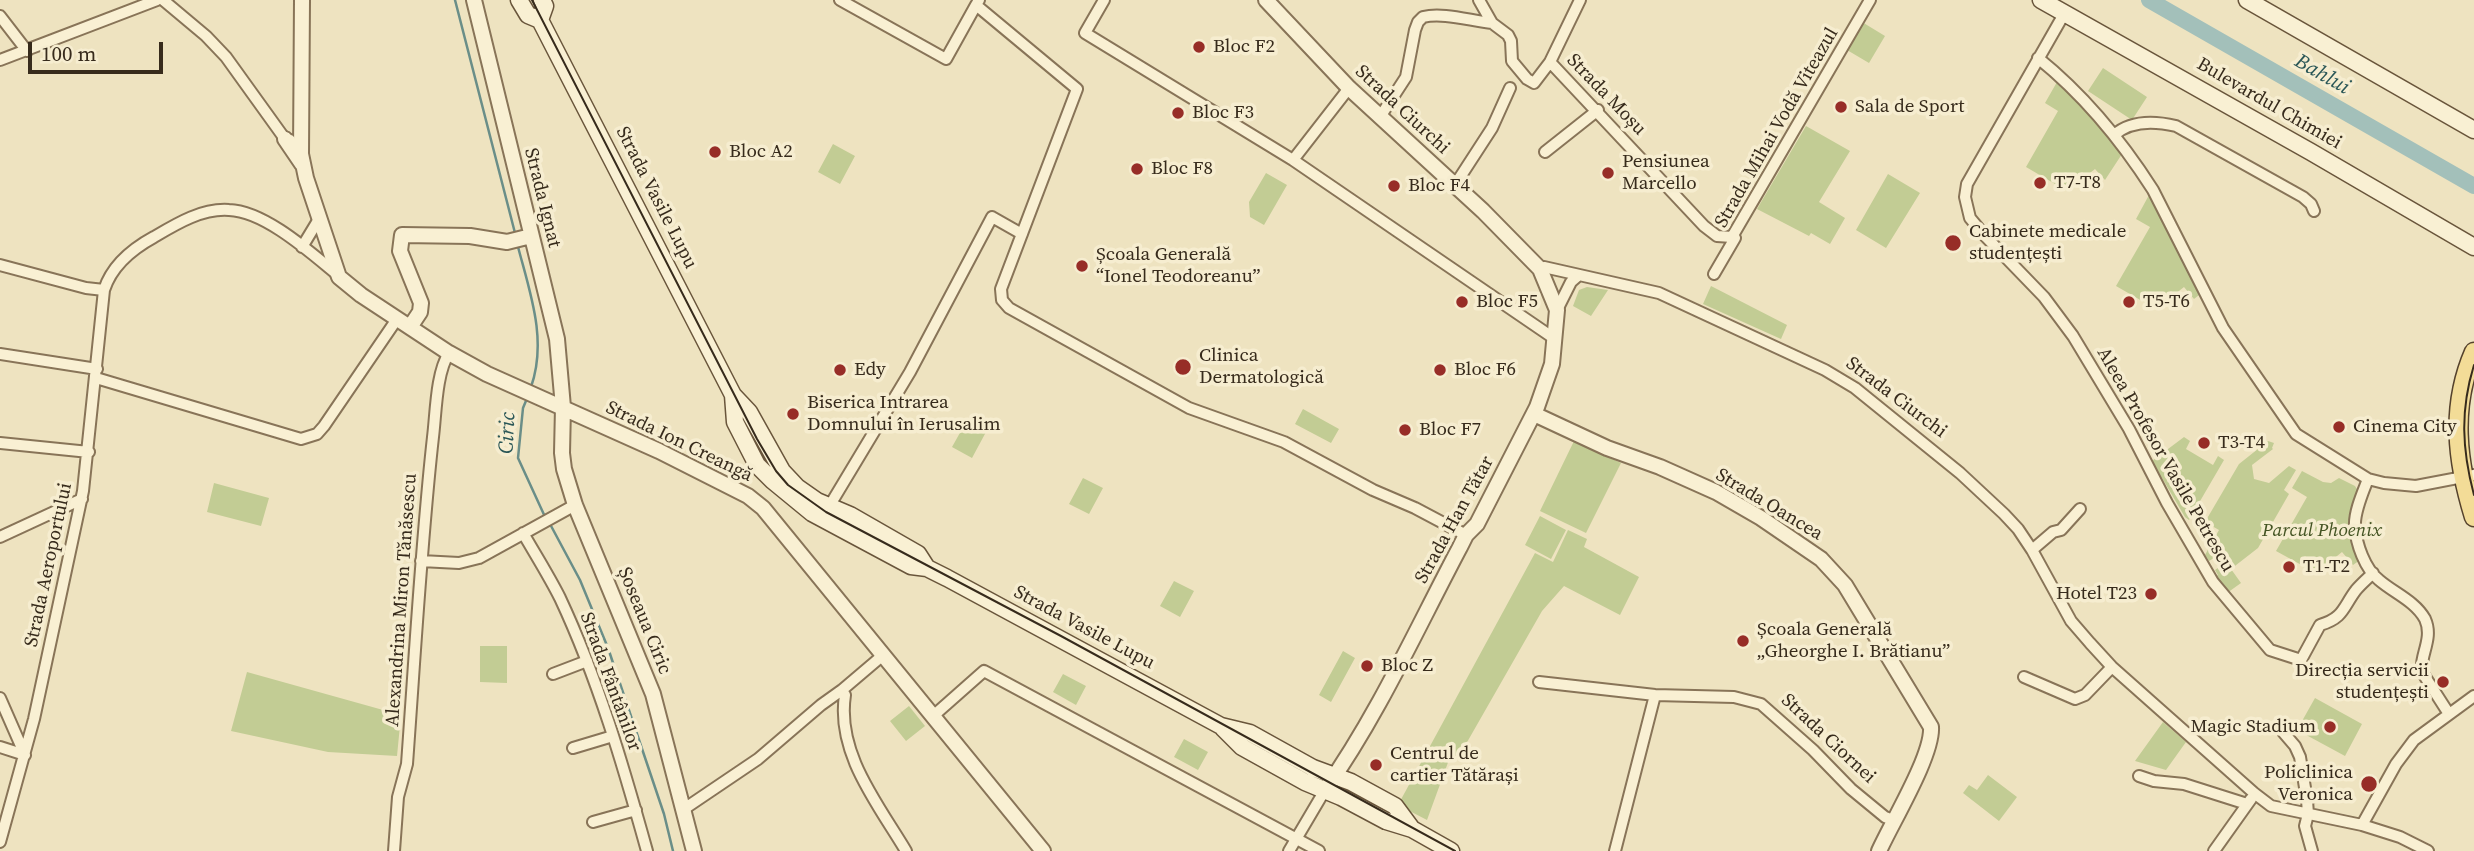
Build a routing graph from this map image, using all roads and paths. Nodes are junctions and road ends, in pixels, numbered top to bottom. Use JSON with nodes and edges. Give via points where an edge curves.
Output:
{"nodes":[{"id":1,"x":157,"y":0,"type":"edge"},
{"id":2,"x":163,"y":0,"type":"edge"},
{"id":3,"x":302,"y":0,"type":"edge"},
{"id":4,"x":474,"y":0,"type":"edge"},
{"id":5,"x":519,"y":0,"type":"edge"},
{"id":6,"x":542,"y":0,"type":"edge"},
{"id":7,"x":840,"y":0,"type":"edge"},
{"id":8,"x":1104,"y":0,"type":"edge"},
{"id":9,"x":1266,"y":0,"type":"edge"},
{"id":10,"x":1479,"y":0,"type":"edge"},
{"id":11,"x":1580,"y":0,"type":"edge"},
{"id":12,"x":1870,"y":0,"type":"edge"},
{"id":13,"x":2041,"y":0,"type":"edge"},
{"id":14,"x":2247,"y":0,"type":"edge"},
{"id":15,"x":977,"y":3,"type":"edge"},
{"id":16,"x":2064,"y":13,"type":"junction"},
{"id":17,"x":0,"y":16,"type":"edge"},
{"id":18,"x":540,"y":20,"type":"junction"},
{"id":19,"x":1492,"y":23,"type":"junction"},
{"id":20,"x":27,"y":51,"type":"junction"},
{"id":21,"x":2038,"y":58,"type":"junction"},
{"id":22,"x":0,"y":60,"type":"edge"},
{"id":23,"x":1550,"y":62,"type":"junction"},
{"id":24,"x":1349,"y":88,"type":"junction"},
{"id":25,"x":1510,"y":88,"type":"dead end"},
{"id":26,"x":1598,"y":110,"type":"junction"},
{"id":27,"x":1380,"y":117,"type":"junction"},
{"id":28,"x":300,"y":121,"type":"junction"},
{"id":29,"x":2474,"y":130,"type":"edge"},
{"id":30,"x":2114,"y":135,"type":"junction"},
{"id":31,"x":283,"y":137,"type":"junction"},
{"id":32,"x":300,"y":140,"type":"junction"},
{"id":33,"x":1545,"y":152,"type":"dead end"},
{"id":34,"x":1293,"y":160,"type":"junction"},
{"id":35,"x":304,"y":166,"type":"junction"},
{"id":36,"x":1455,"y":185,"type":"junction"},
{"id":37,"x":2314,"y":211,"type":"dead end"},
{"id":38,"x":319,"y":219,"type":"junction"},
{"id":39,"x":1023,"y":234,"type":"junction"},
{"id":40,"x":527,"y":237,"type":"junction"},
{"id":41,"x":1732,"y":237,"type":"junction"},
{"id":42,"x":302,"y":247,"type":"junction"},
{"id":43,"x":2474,"y":247,"type":"edge"},
{"id":44,"x":0,"y":265,"type":"edge"},
{"id":45,"x":1540,"y":269,"type":"junction"},
{"id":46,"x":1714,"y":274,"type":"dead end"},
{"id":47,"x":1579,"y":275,"type":"junction"},
{"id":48,"x":339,"y":277,"type":"junction"},
{"id":49,"x":104,"y":290,"type":"junction"},
{"id":50,"x":1557,"y":310,"type":"junction"},
{"id":51,"x":397,"y":319,"type":"junction"},
{"id":52,"x":410,"y":327,"type":"junction"},
{"id":53,"x":1555,"y":339,"type":"junction"},
{"id":54,"x":2474,"y":352,"type":"edge"},
{"id":55,"x":449,"y":353,"type":"junction"},
{"id":56,"x":0,"y":354,"type":"edge"},
{"id":57,"x":97,"y":374,"type":"junction"},
{"id":58,"x":563,"y":407,"type":"junction"},
{"id":59,"x":1534,"y":414,"type":"junction"},
{"id":60,"x":0,"y":443,"type":"edge"},
{"id":61,"x":89,"y":452,"type":"junction"},
{"id":62,"x":2468,"y":476,"type":"edge"},
{"id":63,"x":2368,"y":479,"type":"junction"},
{"id":64,"x":82,"y":499,"type":"junction"},
{"id":65,"x":570,"y":508,"type":"junction"},
{"id":66,"x":2080,"y":509,"type":"dead end"},
{"id":67,"x":825,"y":513,"type":"junction"},
{"id":68,"x":2474,"y":517,"type":"edge"},
{"id":69,"x":527,"y":531,"type":"junction"},
{"id":70,"x":1466,"y":535,"type":"junction"},
{"id":71,"x":0,"y":537,"type":"edge"},
{"id":72,"x":2032,"y":550,"type":"junction"},
{"id":73,"x":421,"y":561,"type":"junction"},
{"id":74,"x":2373,"y":573,"type":"junction"},
{"id":75,"x":882,"y":656,"type":"junction"},
{"id":76,"x":587,"y":661,"type":"junction"},
{"id":77,"x":2112,"y":667,"type":"junction"},
{"id":78,"x":553,"y":674,"type":"dead end"},
{"id":79,"x":2024,"y":677,"type":"dead end"},
{"id":80,"x":1539,"y":682,"type":"dead end"},
{"id":81,"x":842,"y":690,"type":"junction"},
{"id":82,"x":1655,"y":695,"type":"junction"},
{"id":83,"x":2474,"y":696,"type":"edge"},
{"id":84,"x":0,"y":698,"type":"edge"},
{"id":85,"x":2449,"y":715,"type":"junction"},
{"id":86,"x":932,"y":716,"type":"junction"},
{"id":87,"x":1221,"y":726,"type":"junction"},
{"id":88,"x":2283,"y":732,"type":"dead end"},
{"id":89,"x":613,"y":736,"type":"junction"},
{"id":90,"x":0,"y":747,"type":"edge"},
{"id":91,"x":573,"y":748,"type":"dead end"},
{"id":92,"x":25,"y":755,"type":"junction"},
{"id":93,"x":1335,"y":776,"type":"junction"},
{"id":94,"x":2139,"y":776,"type":"dead end"},
{"id":95,"x":1325,"y":790,"type":"junction"},
{"id":96,"x":2254,"y":793,"type":"junction"},
{"id":97,"x":2247,"y":804,"type":"junction"},
{"id":98,"x":636,"y":810,"type":"junction"},
{"id":99,"x":684,"y":810,"type":"junction"},
{"id":100,"x":2308,"y":814,"type":"junction"},
{"id":101,"x":1893,"y":820,"type":"junction"},
{"id":102,"x":3,"y":821,"type":"edge"},
{"id":103,"x":593,"y":822,"type":"dead end"},
{"id":104,"x":2362,"y":825,"type":"junction"},
{"id":105,"x":1412,"y":829,"type":"junction"},
{"id":106,"x":1296,"y":839,"type":"junction"},
{"id":107,"x":0,"y":842,"type":"edge"},
{"id":108,"x":394,"y":851,"type":"edge"},
{"id":109,"x":647,"y":851,"type":"edge"},
{"id":110,"x":694,"y":851,"type":"edge"},
{"id":111,"x":906,"y":851,"type":"edge"},
{"id":112,"x":1043,"y":851,"type":"edge"},
{"id":113,"x":1289,"y":851,"type":"edge"},
{"id":114,"x":1319,"y":851,"type":"edge"},
{"id":115,"x":1451,"y":851,"type":"edge"},
{"id":116,"x":1615,"y":851,"type":"edge"},
{"id":117,"x":1879,"y":851,"type":"edge"},
{"id":118,"x":2214,"y":851,"type":"edge"},
{"id":119,"x":2312,"y":851,"type":"edge"},
{"id":120,"x":2428,"y":851,"type":"edge"}],
"edges":[{"from":1,"to":20,"type":"street"},
{"from":2,"to":31,"type":"street","via":[[226,57]]},
{"from":3,"to":28,"type":"street"},
{"from":4,"to":40,"type":"street","name":"Strada Ignat"},
{"from":5,"to":18,"type":"main road","name":"Strada Vasile Lupu","via":[[528,15]]},
{"from":6,"to":18,"type":"main road","via":[[545,6]]},
{"from":7,"to":15,"type":"street","via":[[946,59]]},
{"from":8,"to":34,"type":"street","via":[[1085,33]]},
{"from":9,"to":24,"type":"street","name":"Strada Ciurchi"},
{"from":10,"to":19,"type":"street","name":"Strada Moșu"},
{"from":11,"to":23,"type":"street"},
{"from":12,"to":41,"type":"street","name":"Strada Mihai Vodă Viteazul"},
{"from":13,"to":16,"type":"main road","name":"Bulevardul Chimiei"},
{"from":14,"to":29,"type":"main road"},
{"from":15,"to":39,"type":"street","via":[[1077,89]]},
{"from":16,"to":21,"type":"street","name":"Aleea Profesor Vasile Petrescu"},
{"from":16,"to":43,"type":"main road","name":"Bulevardul Chimiei"},
{"from":17,"to":20,"type":"street"},
{"from":18,"to":67,"type":"main road","name":"Strada Vasile Lupu","via":[[733,394],[735,422],[757,465],[786,494]]},
{"from":19,"to":23,"type":"street","name":"Strada Moșu","via":[[1508,35],[1512,61],[1527,79],[1534,83]]},
{"from":19,"to":27,"type":"street","via":[[1444,15],[1423,17],[1415,30],[1406,77]]},
{"from":20,"to":22,"type":"street"},
{"from":21,"to":30,"type":"street"},
{"from":21,"to":74,"type":"street","name":"Aleea Profesor Vasile Petrescu","via":[[1967,184],[1970,218],[2044,297],[2073,336],[2203,566],[2270,650],[2301,660],[2320,625],[2334,621]]},
{"from":23,"to":26,"type":"street","name":"Strada Moșu"},
{"from":24,"to":27,"type":"street","name":"Strada Ciurchi"},
{"from":24,"to":34,"type":"street"},
{"from":25,"to":36,"type":"street","via":[[1492,128]]},
{"from":26,"to":33,"type":"street"},
{"from":26,"to":41,"type":"street","name":"Strada Moșu","via":[[1704,226],[1717,236]]},
{"from":27,"to":36,"type":"street","name":"Strada Ciurchi"},
{"from":28,"to":31,"type":"street","via":[[296,130]]},
{"from":28,"to":32,"type":"street"},
{"from":30,"to":37,"type":"street","via":[[2128,125],[2176,126],[2303,197]]},
{"from":30,"to":63,"type":"street","via":[[2153,190],[2223,328],[2296,435]]},
{"from":31,"to":32,"type":"street"},
{"from":31,"to":35,"type":"street"},
{"from":32,"to":35,"type":"street"},
{"from":34,"to":53,"type":"street"},
{"from":35,"to":38,"type":"street"},
{"from":36,"to":45,"type":"street","name":"Strada Ciurchi"},
{"from":38,"to":42,"type":"street"},
{"from":38,"to":48,"type":"street"},
{"from":39,"to":67,"type":"street","via":[[992,217],[910,372]]},
{"from":39,"to":70,"type":"street","via":[[1001,289],[1009,308],[1189,408],[1284,442]]},
{"from":40,"to":52,"type":"street","via":[[507,243],[470,236],[402,235],[400,251],[421,303]]},
{"from":40,"to":58,"type":"street","name":"Strada Ignat","via":[[557,339]]},
{"from":41,"to":46,"type":"street","name":"Strada Mihai Vodă Viteazul","via":[[1735,239]]},
{"from":42,"to":48,"type":"street"},
{"from":42,"to":49,"type":"street","via":[[245,213],[213,211],[144,242],[115,269]]},
{"from":44,"to":49,"type":"street"},
{"from":45,"to":47,"type":"street","name":"Strada Ciurchi"},
{"from":45,"to":50,"type":"street","name":"Strada Han Tătar"},
{"from":47,"to":50,"type":"street"},
{"from":47,"to":72,"type":"street","name":"Strada Ciurchi","via":[[1659,293],[1835,376],[1960,473],[2018,529]]},
{"from":48,"to":51,"type":"street","name":"Strada Ion Creangă"},
{"from":49,"to":57,"type":"street","name":"Strada Aeroportului"},
{"from":50,"to":53,"type":"street","name":"Strada Han Tătar"},
{"from":51,"to":52,"type":"street","name":"Strada Ion Creangă"},
{"from":51,"to":57,"type":"street","via":[[324,426],[317,434],[301,439]]},
{"from":52,"to":55,"type":"street","name":"Strada Ion Creangă"},
{"from":53,"to":59,"type":"street","name":"Strada Han Tătar","via":[[1552,364]]},
{"from":54,"to":62,"type":"main road","via":[[2458,419]]},
{"from":55,"to":58,"type":"street","name":"Strada Ion Creangă"},
{"from":55,"to":73,"type":"street","name":"Alexandrina Miron Tănăsescu","via":[[439,388]]},
{"from":56,"to":57,"type":"street"},
{"from":57,"to":61,"type":"street","name":"Strada Aeroportului"},
{"from":58,"to":65,"type":"street","name":"Șoseaua Ciric","via":[[562,453]]},
{"from":58,"to":75,"type":"street","name":"Strada Ion Creangă","via":[[748,496],[763,508]]},
{"from":59,"to":70,"type":"street","name":"Strada Han Tătar","via":[[1477,524]]},
{"from":59,"to":101,"type":"street","name":"Strada Oancea","via":[[1716,492],[1821,559],[1845,585],[1931,727],[1926,754]]},
{"from":60,"to":61,"type":"street"},
{"from":61,"to":64,"type":"street","name":"Strada Aeroportului"},
{"from":62,"to":63,"type":"street","via":[[2417,486]]},
{"from":62,"to":68,"type":"main road"},
{"from":63,"to":74,"type":"street","via":[[2355,526]]},
{"from":64,"to":71,"type":"street"},
{"from":64,"to":92,"type":"street","name":"Strada Aeroportului"},
{"from":65,"to":69,"type":"street"},
{"from":65,"to":99,"type":"street","name":"Șoseaua Ciric","via":[[643,666]]},
{"from":66,"to":72,"type":"street","via":[[2061,530]]},
{"from":67,"to":87,"type":"main road","name":"Strada Vasile Lupu","via":[[850,515],[918,554],[927,568]]},
{"from":69,"to":73,"type":"street","via":[[459,564]]},
{"from":69,"to":76,"type":"street","name":"Strada Fântânilor"},
{"from":70,"to":93,"type":"street","name":"Strada Han Tătar"},
{"from":72,"to":77,"type":"street","name":"Strada Ciurchi","via":[[2071,621]]},
{"from":73,"to":108,"type":"street","name":"Alexandrina Miron Tănăsescu","via":[[407,764],[398,797]]},
{"from":74,"to":85,"type":"street","via":[[2424,617],[2428,636],[2422,672]]},
{"from":75,"to":81,"type":"street"},
{"from":75,"to":86,"type":"street","name":"Strada Ion Creangă"},
{"from":76,"to":78,"type":"street"},
{"from":76,"to":89,"type":"street","name":"Strada Fântânilor"},
{"from":77,"to":79,"type":"street","via":[[2085,695],[2075,699]]},
{"from":77,"to":96,"type":"street","name":"Strada Ciurchi"},
{"from":80,"to":82,"type":"street","name":"Strada Ciornei"},
{"from":81,"to":99,"type":"street","via":[[758,759]]},
{"from":81,"to":111,"type":"street","via":[[853,760]]},
{"from":82,"to":101,"type":"street","name":"Strada Ciornei","via":[[1734,697],[1761,704],[1851,789]]},
{"from":82,"to":116,"type":"street"},
{"from":83,"to":85,"type":"street"},
{"from":84,"to":92,"type":"street"},
{"from":85,"to":104,"type":"street","via":[[2414,740],[2400,757]]},
{"from":86,"to":106,"type":"street","via":[[984,671]]},
{"from":86,"to":112,"type":"street","name":"Strada Ion Creangă"},
{"from":87,"to":93,"type":"main road","name":"Strada Vasile Lupu","via":[[1250,733]]},
{"from":87,"to":95,"type":"main road","name":"Strada Vasile Lupu","via":[[1242,747]]},
{"from":88,"to":100,"type":"street","via":[[2300,757]]},
{"from":89,"to":91,"type":"street"},
{"from":89,"to":98,"type":"street","name":"Strada Fântânilor"},
{"from":90,"to":92,"type":"street"},
{"from":92,"to":102,"type":"street","name":"Strada Aeroportului"},
{"from":93,"to":95,"type":"street","name":"Strada Han Tătar"},
{"from":93,"to":105,"type":"main road","name":"Strada Vasile Lupu","via":[[1395,806]]},
{"from":94,"to":97,"type":"street","via":[[2184,784]]},
{"from":95,"to":105,"type":"main road","name":"Strada Vasile Lupu"},
{"from":95,"to":106,"type":"street"},
{"from":96,"to":97,"type":"street"},
{"from":96,"to":100,"type":"street","name":"Strada Ciurchi","via":[[2271,806]]},
{"from":97,"to":118,"type":"street"},
{"from":98,"to":103,"type":"street"},
{"from":98,"to":109,"type":"street","name":"Strada Fântânilor"},
{"from":99,"to":110,"type":"street","name":"Șoseaua Ciric"},
{"from":100,"to":104,"type":"street","name":"Strada Ciurchi"},
{"from":100,"to":119,"type":"street","via":[[2305,827]]},
{"from":101,"to":117,"type":"street"},
{"from":102,"to":107,"type":"street","name":"Strada Aeroportului"},
{"from":104,"to":120,"type":"street","name":"Strada Ciurchi"},
{"from":105,"to":115,"type":"main road","name":"Strada Vasile Lupu"},
{"from":106,"to":113,"type":"street"},
{"from":106,"to":114,"type":"street"}]}
